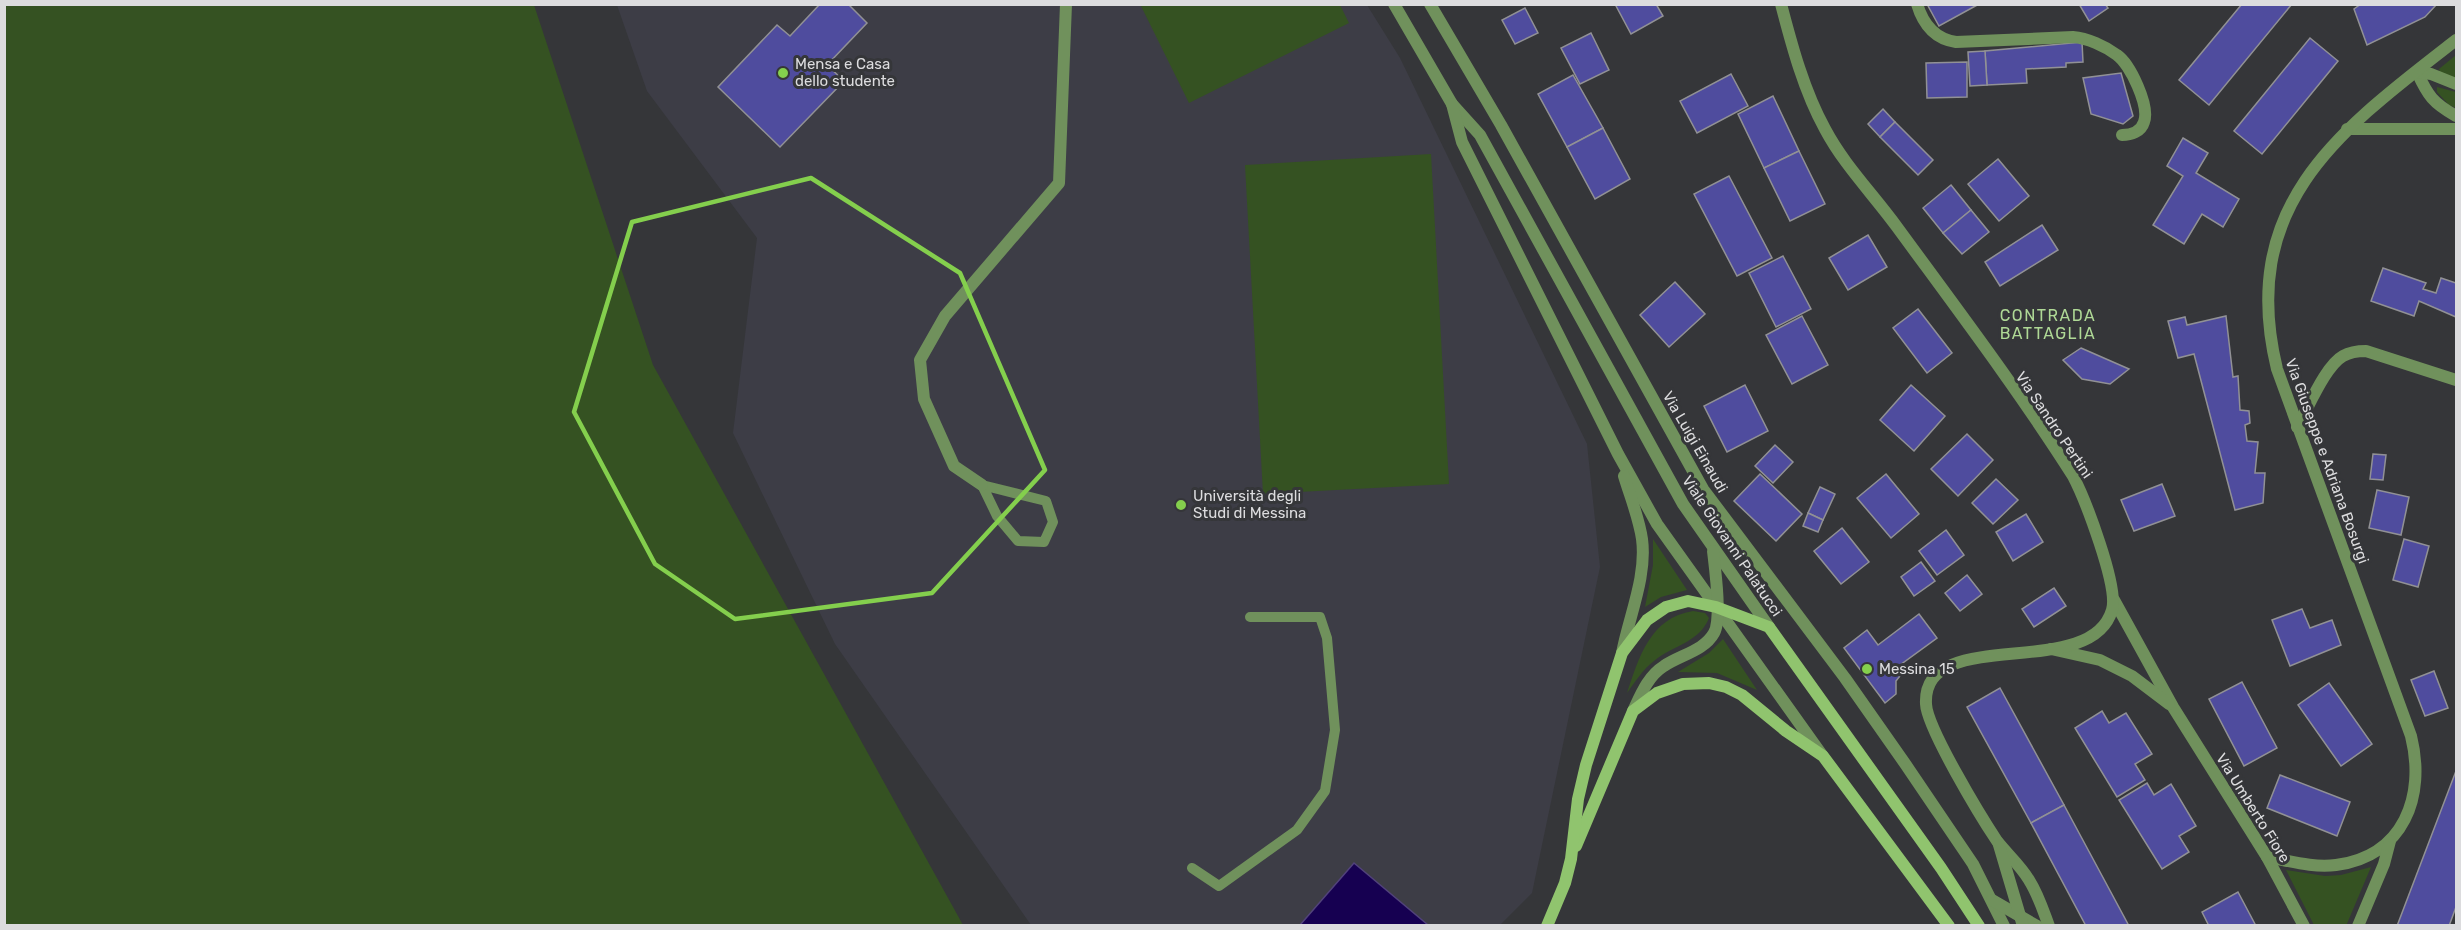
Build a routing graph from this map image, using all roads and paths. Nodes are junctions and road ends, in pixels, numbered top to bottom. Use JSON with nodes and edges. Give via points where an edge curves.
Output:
{"nodes":[{"id":1,"x":1066,"y":4,"type":"edge"},
{"id":2,"x":1394,"y":4,"type":"edge"},
{"id":3,"x":1430,"y":4,"type":"edge"},
{"id":4,"x":1781,"y":4,"type":"edge"},
{"id":5,"x":1917,"y":4,"type":"edge"},
{"id":6,"x":2457,"y":40,"type":"edge"},
{"id":7,"x":2417,"y":72,"type":"junction"},
{"id":8,"x":2457,"y":84,"type":"edge"},
{"id":9,"x":1452,"y":104,"type":"junction"},
{"id":10,"x":2457,"y":116,"type":"edge"},
{"id":11,"x":2347,"y":129,"type":"junction"},
{"id":12,"x":2457,"y":129,"type":"edge"},
{"id":13,"x":2122,"y":135,"type":"dead end"},
{"id":14,"x":2457,"y":380,"type":"edge"},
{"id":15,"x":2298,"y":427,"type":"junction"},
{"id":16,"x":1618,"y":454,"type":"junction"},
{"id":17,"x":982,"y":485,"type":"junction"},
{"id":18,"x":1712,"y":546,"type":"junction"},
{"id":19,"x":2114,"y":600,"type":"junction"},
{"id":20,"x":1716,"y":607,"type":"junction"},
{"id":21,"x":1250,"y":617,"type":"dead end"},
{"id":22,"x":1769,"y":627,"type":"junction"},
{"id":23,"x":2050,"y":649,"type":"junction"},
{"id":24,"x":1622,"y":653,"type":"junction"},
{"id":25,"x":2174,"y":707,"type":"junction"},
{"id":26,"x":1633,"y":711,"type":"junction"},
{"id":27,"x":1823,"y":756,"type":"junction"},
{"id":28,"x":1998,"y":841,"type":"junction"},
{"id":29,"x":2390,"y":841,"type":"junction"},
{"id":30,"x":2267,"y":857,"type":"junction"},
{"id":31,"x":1571,"y":859,"type":"junction"},
{"id":32,"x":1192,"y":868,"type":"dead end"},
{"id":33,"x":1992,"y":900,"type":"junction"},
{"id":34,"x":2022,"y":921,"type":"edge"},
{"id":35,"x":1548,"y":926,"type":"edge"},
{"id":36,"x":1949,"y":926,"type":"edge"},
{"id":37,"x":1979,"y":926,"type":"edge"},
{"id":38,"x":2004,"y":926,"type":"edge"},
{"id":39,"x":2037,"y":926,"type":"edge"},
{"id":40,"x":2049,"y":926,"type":"edge"},
{"id":41,"x":2304,"y":926,"type":"edge"},
{"id":42,"x":2358,"y":926,"type":"edge"}],
"edges":[{"from":1,"to":17,"type":"street","via":[[1059,183],[945,316],[920,360],[924,399],[954,466]]},
{"from":2,"to":9,"type":"street","name":"Viale Giovanni Palatucci"},
{"from":3,"to":33,"type":"street","name":"Via Luigi Einaudi","via":[[1703,489],[1893,745],[1973,864]]},
{"from":4,"to":19,"type":"street","name":"Via Sandro Pertini","via":[[1799,65],[1839,153],[1911,247],[2073,476],[2088,511]]},
{"from":5,"to":13,"type":"street","via":[[1928,26],[1944,40],[2073,37],[2117,55],[2133,76],[2145,110],[2140,130]]},
{"from":6,"to":7,"type":"street","name":"Via Giuseppe e Adriana Bosurgi"},
{"from":7,"to":8,"type":"street"},
{"from":7,"to":10,"type":"street","via":[[2437,105]]},
{"from":7,"to":11,"type":"street","name":"Via Giuseppe e Adriana Bosurgi"},
{"from":9,"to":16,"type":"street","name":"Viale Giovanni Palatucci","via":[[1462,142]]},
{"from":9,"to":18,"type":"street","name":"Viale Giovanni Palatucci","via":[[1480,135],[1683,504]]},
{"from":11,"to":12,"type":"street"},
{"from":11,"to":15,"type":"street","name":"Via Giuseppe e Adriana Bosurgi","via":[[2303,181],[2278,232],[2269,269],[2272,351]]},
{"from":14,"to":15,"type":"street","via":[[2366,351],[2354,351],[2342,356],[2331,368]]},
{"from":15,"to":29,"type":"street","name":"Via Giuseppe e Adriana Bosurgi","via":[[2416,756],[2411,808]]},
{"from":16,"to":20,"type":"street","name":"Viale Giovanni Palatucci","via":[[1658,525]]},
{"from":16,"to":24,"type":"street","via":[[1643,553]]},
{"from":17,"to":17,"type":"lane","via":[[997,516],[1018,541],[1044,542],[1053,522],[1046,501]]},
{"from":18,"to":20,"type":"street","via":[[1717,576]]},
{"from":18,"to":22,"type":"street","name":"Viale Giovanni Palatucci"},
{"from":19,"to":23,"type":"street","via":[[2108,619],[2093,635],[2072,645]]},
{"from":19,"to":25,"type":"street","name":"Via Umberto Fiore"},
{"from":20,"to":22,"type":"main road"},
{"from":20,"to":24,"type":"main road","via":[[1688,601],[1666,608],[1647,620]]},
{"from":20,"to":26,"type":"street","via":[[1717,623],[1710,638],[1655,673]]},
{"from":20,"to":27,"type":"street","name":"Viale Giovanni Palatucci"},
{"from":21,"to":32,"type":"lane","via":[[1320,617],[1327,638],[1335,730],[1324,791],[1297,830],[1219,886]]},
{"from":22,"to":37,"type":"main road","name":"Viale Giovanni Palatucci"},
{"from":23,"to":25,"type":"street","name":"Via Umberto Fiore","via":[[2100,660],[2132,676]]},
{"from":23,"to":28,"type":"street","via":[[1959,662],[1941,671],[1927,692],[1926,710],[1932,728]]},
{"from":24,"to":31,"type":"main road","via":[[1586,765]]},
{"from":25,"to":30,"type":"street","name":"Via Umberto Fiore"},
{"from":26,"to":27,"type":"main road","via":[[1657,693],[1683,684],[1726,687]]},
{"from":26,"to":31,"type":"main road"},
{"from":27,"to":36,"type":"main road","name":"Viale Giovanni Palatucci"},
{"from":28,"to":34,"type":"street"},
{"from":28,"to":40,"type":"street","via":[[2029,880]]},
{"from":29,"to":30,"type":"street","name":"Via Giuseppe e Adriana Bosurgi","via":[[2356,861],[2337,865]]},
{"from":29,"to":42,"type":"street","name":"Via Giuseppe e Adriana Bosurgi"},
{"from":30,"to":41,"type":"street","name":"Via Umberto Fiore"},
{"from":31,"to":35,"type":"main road"},
{"from":33,"to":34,"type":"street"},
{"from":33,"to":38,"type":"street","name":"Via Luigi Einaudi"},
{"from":34,"to":39,"type":"street"}]}
